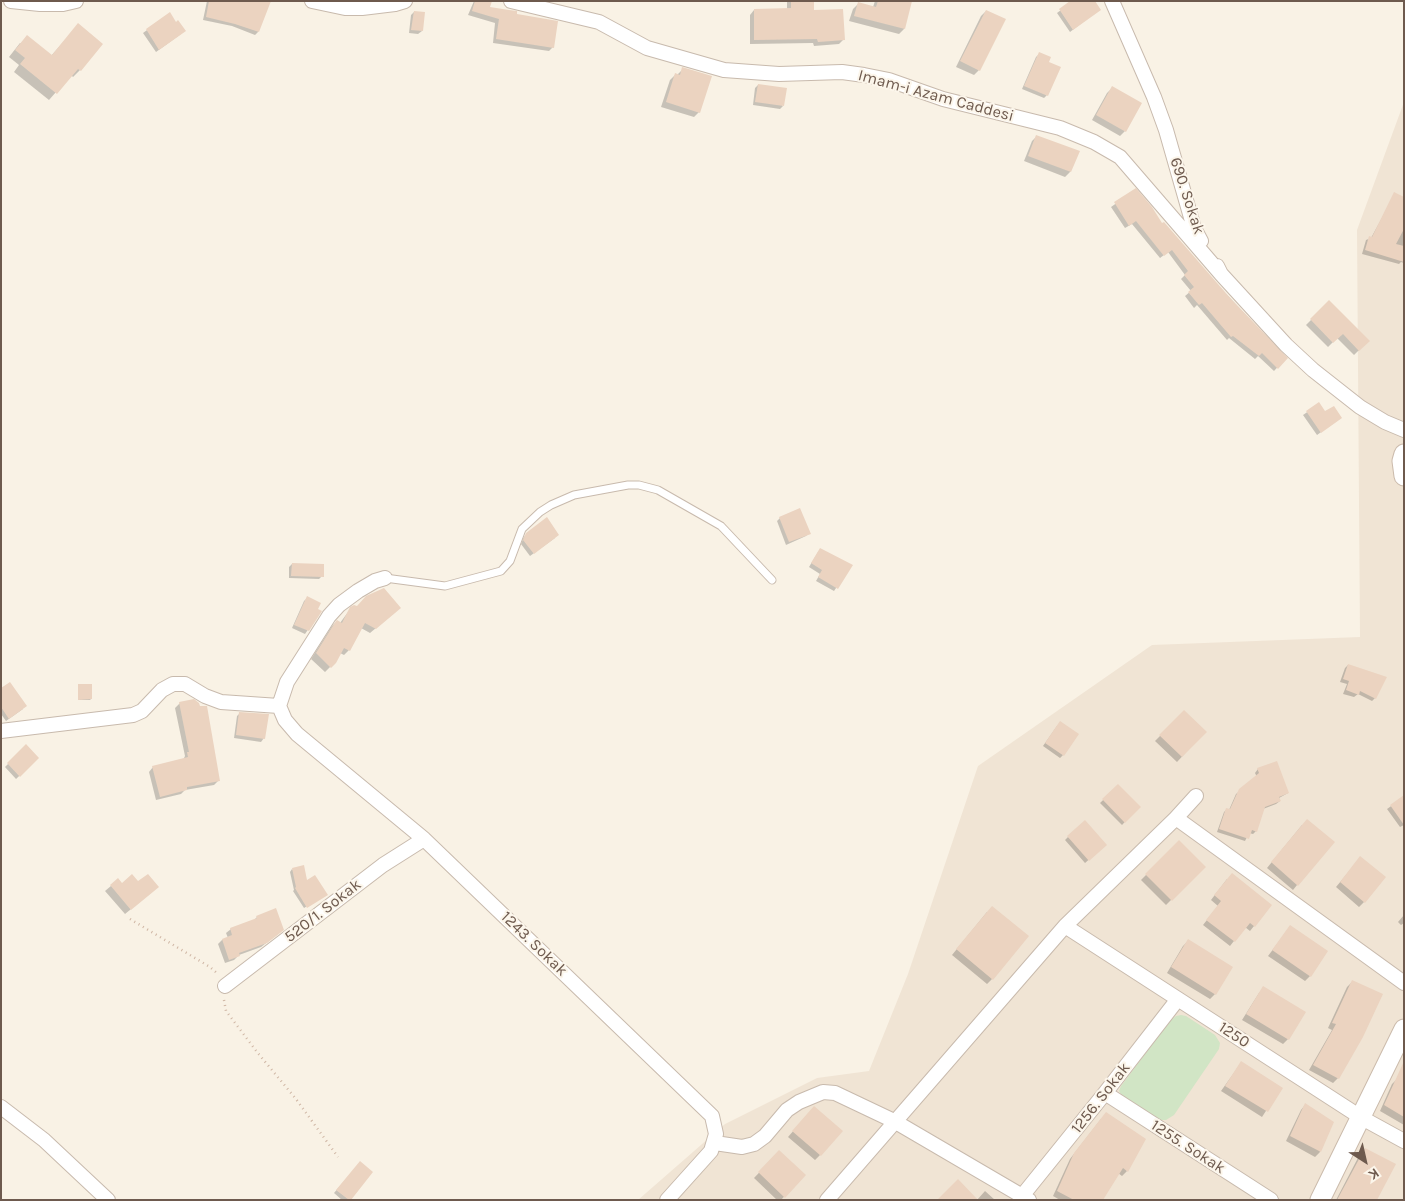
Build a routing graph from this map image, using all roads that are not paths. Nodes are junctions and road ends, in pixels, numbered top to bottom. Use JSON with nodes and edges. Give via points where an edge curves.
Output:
{"nodes":[{"id":1,"x":11,"y":1,"type":"edge"},
{"id":2,"x":76,"y":1,"type":"edge"},
{"id":3,"x":312,"y":1,"type":"edge"},
{"id":4,"x":404,"y":1,"type":"edge"},
{"id":5,"x":511,"y":1,"type":"edge"},
{"id":6,"x":1112,"y":1,"type":"edge"},
{"id":7,"x":1221,"y":274,"type":"junction"},
{"id":8,"x":1404,"y":430,"type":"edge"},
{"id":9,"x":1404,"y":454,"type":"edge"},
{"id":10,"x":1404,"y":476,"type":"edge"},
{"id":11,"x":385,"y":578,"type":"joint"},
{"id":12,"x":772,"y":580,"type":"dead end"},
{"id":13,"x":279,"y":706,"type":"junction"},
{"id":14,"x":1,"y":731,"type":"edge"},
{"id":15,"x":1196,"y":796,"type":"dead end"},
{"id":16,"x":1176,"y":818,"type":"junction"},
{"id":17,"x":424,"y":839,"type":"junction"},
{"id":18,"x":1065,"y":926,"type":"junction"},
{"id":19,"x":1404,"y":983,"type":"edge"},
{"id":20,"x":225,"y":986,"type":"road end"},
{"id":21,"x":1178,"y":999,"type":"junction"},
{"id":22,"x":1404,"y":1029,"type":"edge"},
{"id":23,"x":1105,"y":1094,"type":"junction"},
{"id":24,"x":1,"y":1108,"type":"edge"},
{"id":25,"x":1362,"y":1118,"type":"junction"},
{"id":26,"x":894,"y":1121,"type":"junction"},
{"id":27,"x":1404,"y":1141,"type":"edge"},
{"id":28,"x":715,"y":1143,"type":"junction"},
{"id":29,"x":1025,"y":1198,"type":"edge"},
{"id":30,"x":108,"y":1200,"type":"edge"},
{"id":31,"x":667,"y":1200,"type":"edge"},
{"id":32,"x":827,"y":1200,"type":"edge"},
{"id":33,"x":1271,"y":1200,"type":"edge"},
{"id":34,"x":1320,"y":1200,"type":"edge"}],
"edges":[{"from":1,"to":2,"type":"street","via":[[63,4]]},
{"from":3,"to":4,"type":"street","via":[[362,8]]},
{"from":5,"to":7,"type":"street","name":"Imam-i Azam Caddesi","via":[[599,22],[647,48],[724,70],[864,75],[943,99],[1060,128],[1120,157]]},
{"from":6,"to":7,"type":"street","name":"690. Sokak","via":[[1166,130],[1194,228]]},
{"from":7,"to":8,"type":"street","name":"690. Sokak","via":[[1313,370],[1360,407]]},
{"from":9,"to":10,"type":"street"},
{"from":11,"to":12,"type":"lane","via":[[445,586],[501,570],[510,561],[522,529],[556,502],[574,495],[639,485],[658,490],[721,526]]},
{"from":11,"to":13,"type":"street","via":[[374,581],[348,598],[328,616],[287,682]]},
{"from":13,"to":14,"type":"street","via":[[220,702],[190,686],[173,684],[133,715]]},
{"from":13,"to":17,"type":"street","name":"1243. Sokak","via":[[285,720],[297,734]]},
{"from":15,"to":16,"type":"street"},
{"from":16,"to":18,"type":"street"},
{"from":16,"to":19,"type":"street"},
{"from":17,"to":20,"type":"street","name":"520/1. Sokak","via":[[383,865]]},
{"from":17,"to":28,"type":"street","name":"1243. Sokak","via":[[706,1109],[715,1124]]},
{"from":18,"to":21,"type":"street","name":"1250"},
{"from":18,"to":26,"type":"street"},
{"from":21,"to":23,"type":"street","name":"1256. Sokak"},
{"from":21,"to":25,"type":"street","name":"1250"},
{"from":22,"to":25,"type":"street"},
{"from":23,"to":29,"type":"street","name":"1256. Sokak"},
{"from":23,"to":33,"type":"street","name":"1255. Sokak"},
{"from":24,"to":30,"type":"street","via":[[51,1147]]},
{"from":25,"to":27,"type":"street","name":"1250"},
{"from":25,"to":34,"type":"street"},
{"from":26,"to":28,"type":"street","via":[[835,1093],[824,1092],[788,1110],[754,1144],[742,1147]]},
{"from":26,"to":29,"type":"street"},
{"from":26,"to":32,"type":"street"},
{"from":28,"to":31,"type":"street"}]}
